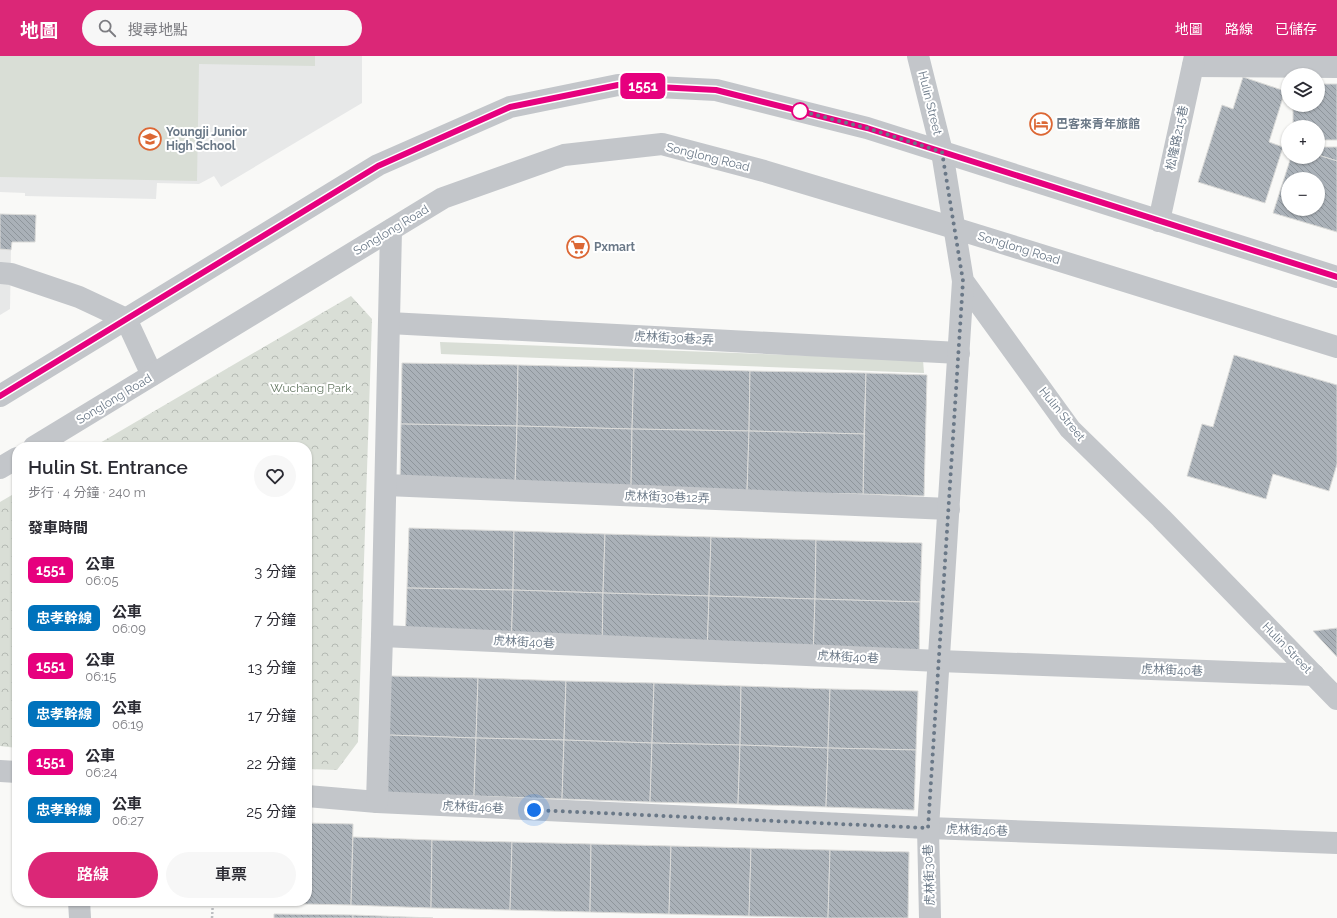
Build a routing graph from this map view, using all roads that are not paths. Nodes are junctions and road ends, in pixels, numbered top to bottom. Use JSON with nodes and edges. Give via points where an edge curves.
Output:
{"nodes":[{"id":1,"x":918,"y":56,"type":"edge"},
{"id":2,"x":1194,"y":61,"type":"edge"},
{"id":3,"x":1337,"y":67,"type":"edge"},
{"id":4,"x":942,"y":152,"type":"junction"},
{"id":5,"x":1159,"y":221,"type":"junction"},
{"id":6,"x":954,"y":228,"type":"junction"},
{"id":7,"x":391,"y":230,"type":"junction"},
{"id":8,"x":0,"y":274,"type":"edge"},
{"id":9,"x":1337,"y":277,"type":"edge"},
{"id":10,"x":963,"y":281,"type":"junction"},
{"id":11,"x":126,"y":320,"type":"junction"},
{"id":12,"x":389,"y":323,"type":"junction"},
{"id":13,"x":1337,"y":347,"type":"edge"},
{"id":14,"x":959,"y":353,"type":"junction"},
{"id":15,"x":152,"y":375,"type":"junction"},
{"id":16,"x":0,"y":396,"type":"edge"},
{"id":17,"x":42,"y":442,"type":"edge"},
{"id":18,"x":12,"y":461,"type":"edge"},
{"id":19,"x":0,"y":468,"type":"edge"},
{"id":20,"x":386,"y":485,"type":"junction"},
{"id":21,"x":949,"y":509,"type":"junction"},
{"id":22,"x":382,"y":636,"type":"junction"},
{"id":23,"x":939,"y":661,"type":"junction"},
{"id":24,"x":1314,"y":675,"type":"junction"},
{"id":25,"x":1337,"y":699,"type":"edge"},
{"id":26,"x":0,"y":771,"type":"edge"},
{"id":27,"x":12,"y":772,"type":"edge"},
{"id":28,"x":312,"y":796,"type":"edge"},
{"id":29,"x":377,"y":802,"type":"junction"},
{"id":30,"x":928,"y":828,"type":"junction"},
{"id":31,"x":1337,"y":843,"type":"edge"},
{"id":32,"x":79,"y":906,"type":"edge"},
{"id":33,"x":80,"y":918,"type":"edge"},
{"id":34,"x":930,"y":918,"type":"edge"}],
"edges":[{"from":1,"to":4,"type":"street","name":"Hulin Street"},
{"from":2,"to":3,"type":"street"},
{"from":2,"to":5,"type":"street","name":"松隆路215巷"},
{"from":4,"to":5,"type":"street"},
{"from":4,"to":6,"type":"street","name":"Hulin Street"},
{"from":4,"to":11,"type":"street","via":[[867,128],[716,90],[618,85],[518,105],[378,166]]},
{"from":5,"to":9,"type":"street"},
{"from":6,"to":7,"type":"street","name":"Songlong Road","via":[[764,171],[662,144],[564,155],[443,198]]},
{"from":6,"to":10,"type":"street","name":"Hulin Street"},
{"from":6,"to":13,"type":"street","name":"Songlong Road"},
{"from":7,"to":12,"type":"street"},
{"from":7,"to":15,"type":"street","name":"Songlong Road"},
{"from":8,"to":11,"type":"street","via":[[11,274],[80,297]]},
{"from":10,"to":14,"type":"street","name":"虎林街30巷"},
{"from":10,"to":24,"type":"street","name":"Hulin Street","via":[[1070,429]]},
{"from":11,"to":15,"type":"street"},
{"from":11,"to":16,"type":"street"},
{"from":12,"to":14,"type":"street","name":"虎林街30巷2弄"},
{"from":12,"to":20,"type":"street"},
{"from":14,"to":21,"type":"street","name":"虎林街30巷"},
{"from":15,"to":17,"type":"street","name":"Songlong Road"},
{"from":18,"to":19,"type":"street"},
{"from":20,"to":21,"type":"street","name":"虎林街30巷12弄"},
{"from":20,"to":22,"type":"street"},
{"from":21,"to":23,"type":"street","name":"虎林街30巷"},
{"from":22,"to":23,"type":"street","name":"虎林街40巷"},
{"from":22,"to":29,"type":"street"},
{"from":23,"to":24,"type":"street","name":"虎林街40巷"},
{"from":23,"to":30,"type":"street","name":"虎林街30巷"},
{"from":24,"to":25,"type":"street","name":"Hulin Street"},
{"from":26,"to":27,"type":"street"},
{"from":28,"to":29,"type":"street","name":"虎林街46巷"},
{"from":29,"to":30,"type":"street","name":"虎林街46巷"},
{"from":30,"to":31,"type":"street","name":"虎林街46巷"},
{"from":30,"to":34,"type":"street","name":"虎林街30巷"},
{"from":32,"to":33,"type":"street"}]}
